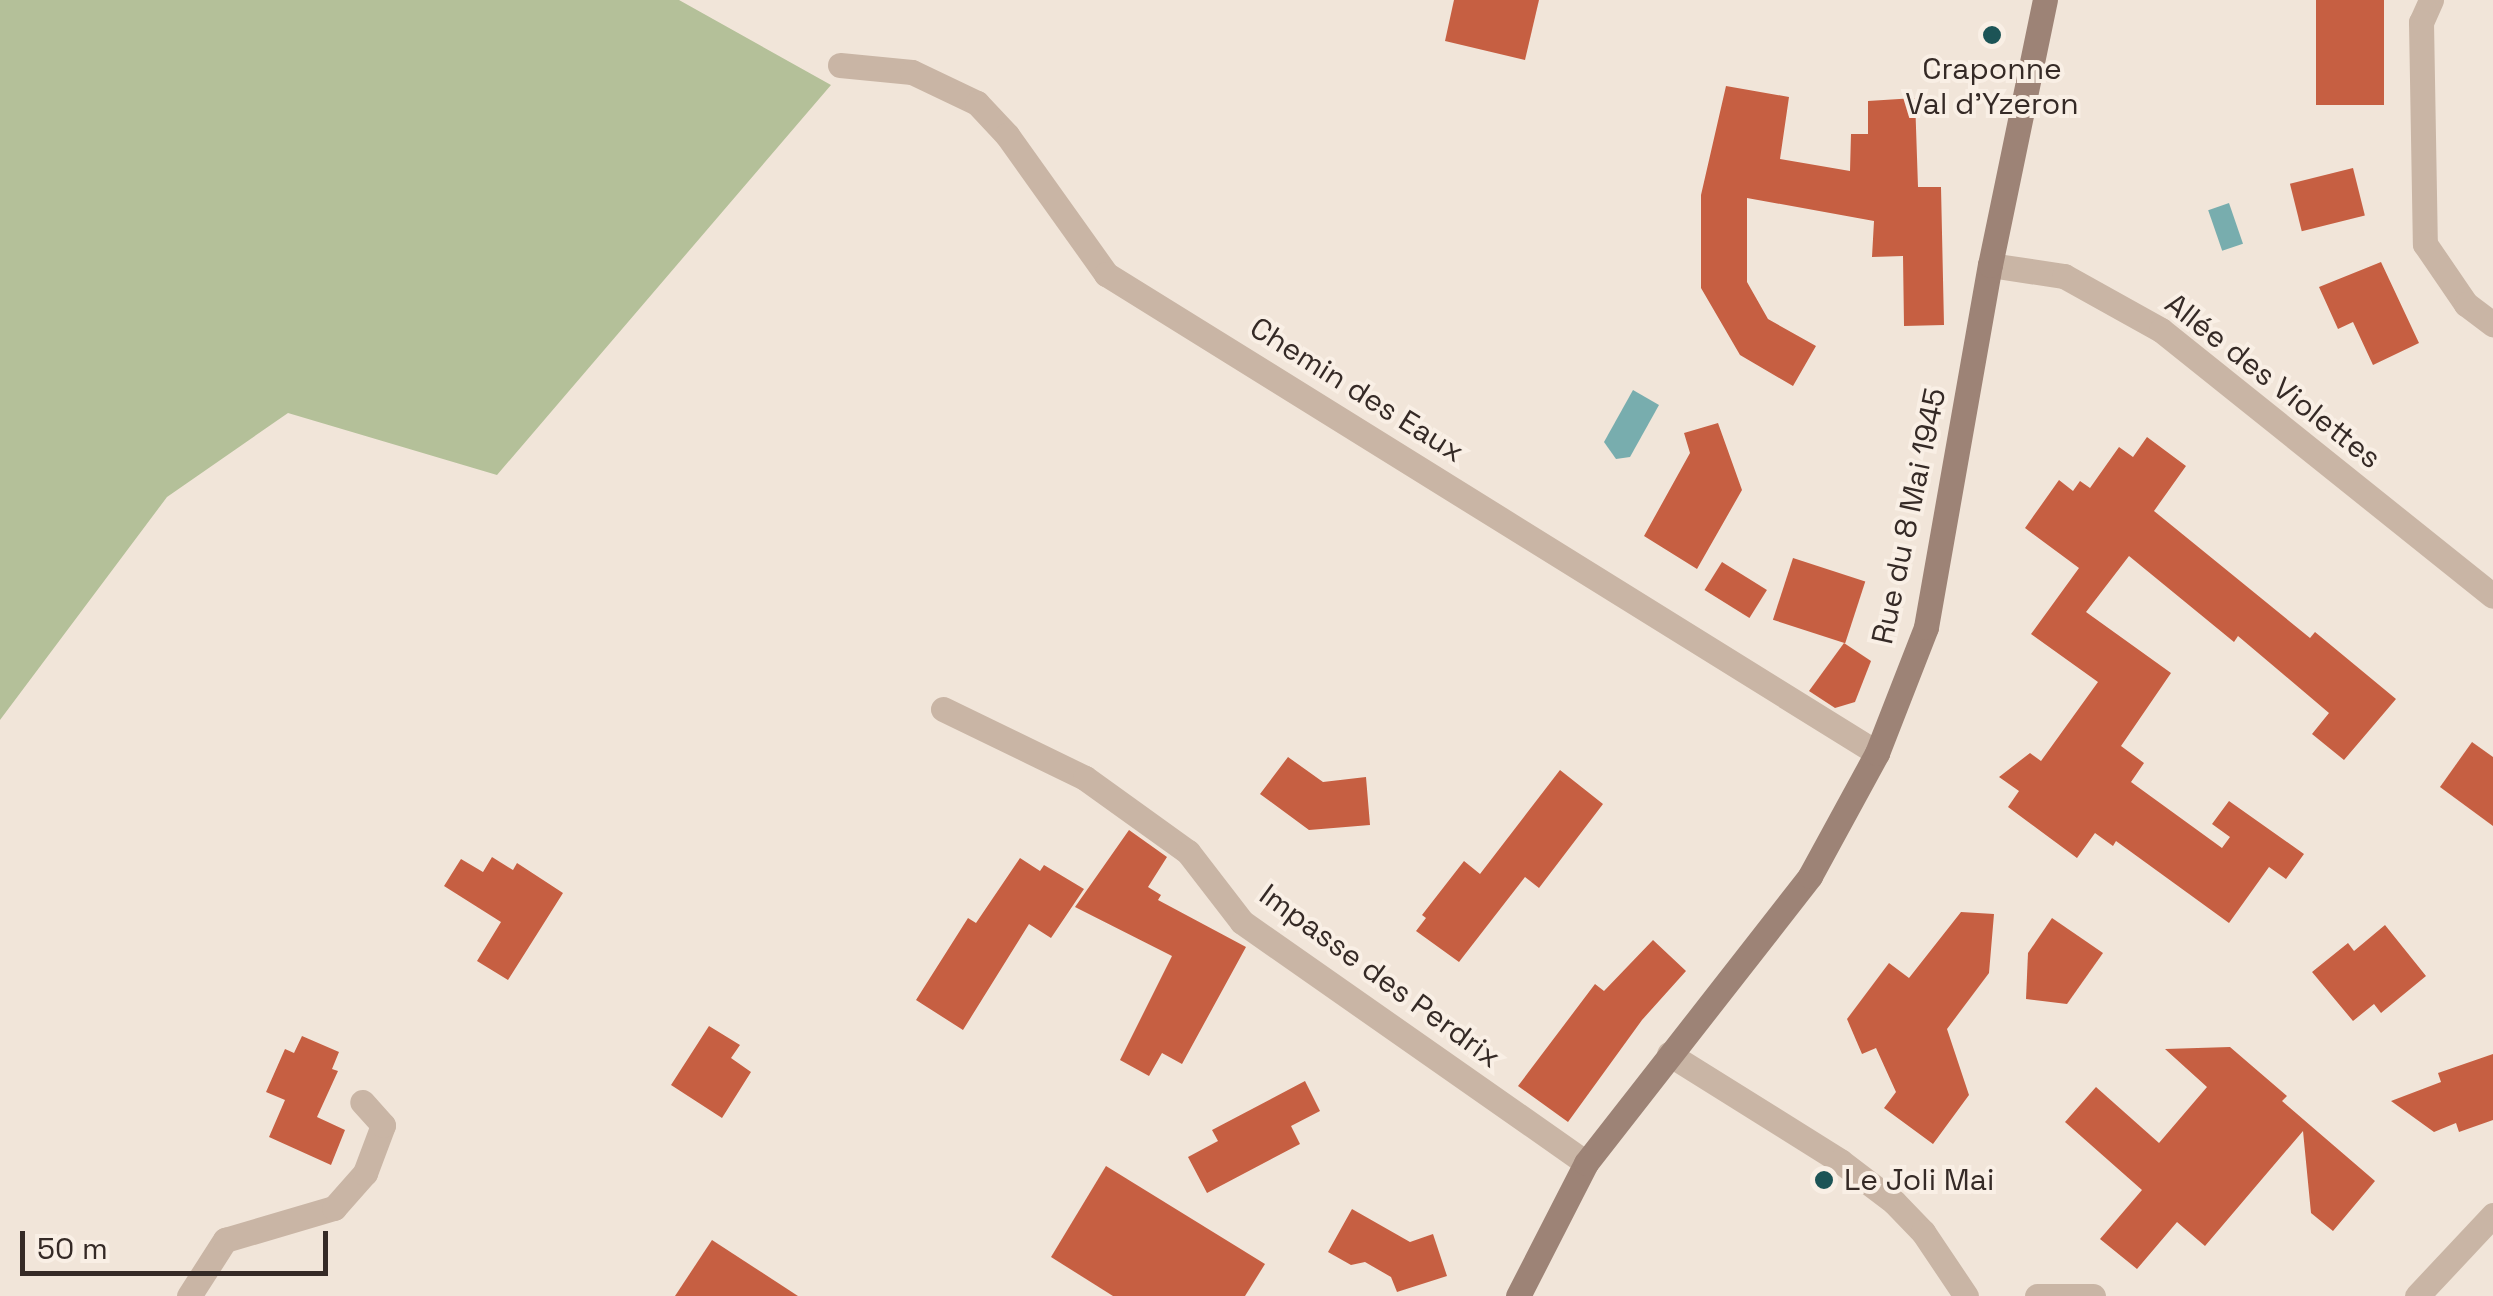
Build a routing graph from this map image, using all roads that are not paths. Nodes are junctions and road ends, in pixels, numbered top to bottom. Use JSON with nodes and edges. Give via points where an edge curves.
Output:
{"nodes":[{"id":1,"x":2046,"y":0,"type":"edge"},
{"id":2,"x":2431,"y":0,"type":"edge"},
{"id":3,"x":840,"y":65,"type":"dead end"},
{"id":4,"x":1990,"y":265,"type":"junction"},
{"id":5,"x":2493,"y":324,"type":"edge"},
{"id":6,"x":2493,"y":596,"type":"edge"},
{"id":7,"x":942,"y":709,"type":"dead end"},
{"id":8,"x":1878,"y":752,"type":"junction"},
{"id":9,"x":1669,"y":1054,"type":"junction"},
{"id":10,"x":362,"y":1102,"type":"dead end"},
{"id":11,"x":1586,"y":1163,"type":"junction"},
{"id":12,"x":2493,"y":1214,"type":"edge"},
{"id":13,"x":190,"y":1296,"type":"edge"},
{"id":14,"x":1518,"y":1296,"type":"edge"},
{"id":15,"x":1966,"y":1296,"type":"edge"},
{"id":16,"x":2037,"y":1296,"type":"edge"},
{"id":17,"x":2093,"y":1296,"type":"edge"},
{"id":18,"x":2417,"y":1296,"type":"edge"}],
"edges":[{"from":1,"to":4,"type":"main road","name":"Rue du 8 Mai 1945"},
{"from":2,"to":5,"type":"street","via":[[2421,22],[2426,244],[2466,304]]},
{"from":3,"to":8,"type":"street","name":"Chemin des Eaux","via":[[912,72],[977,102],[1106,274]]},
{"from":4,"to":6,"type":"street","name":"Allée des Violettes","via":[[2064,276],[2161,330]]},
{"from":4,"to":8,"type":"main road","name":"Rue du 8 Mai 1945","via":[[1926,627]]},
{"from":7,"to":11,"type":"street","name":"Impasse des Perdrix","via":[[1085,778],[1188,852],[1242,922]]},
{"from":8,"to":9,"type":"main road","name":"Rue du 8 Mai 1945","via":[[1810,876]]},
{"from":9,"to":11,"type":"main road","name":"Rue du 8 Mai 1945"},
{"from":9,"to":15,"type":"street","via":[[1894,1202]]},
{"from":10,"to":13,"type":"street","via":[[383,1126],[365,1173],[334,1208],[225,1240]]},
{"from":11,"to":14,"type":"main road","name":"Rue du 8 Mai 1945"},
{"from":12,"to":18,"type":"street"},
{"from":16,"to":17,"type":"street"}]}
